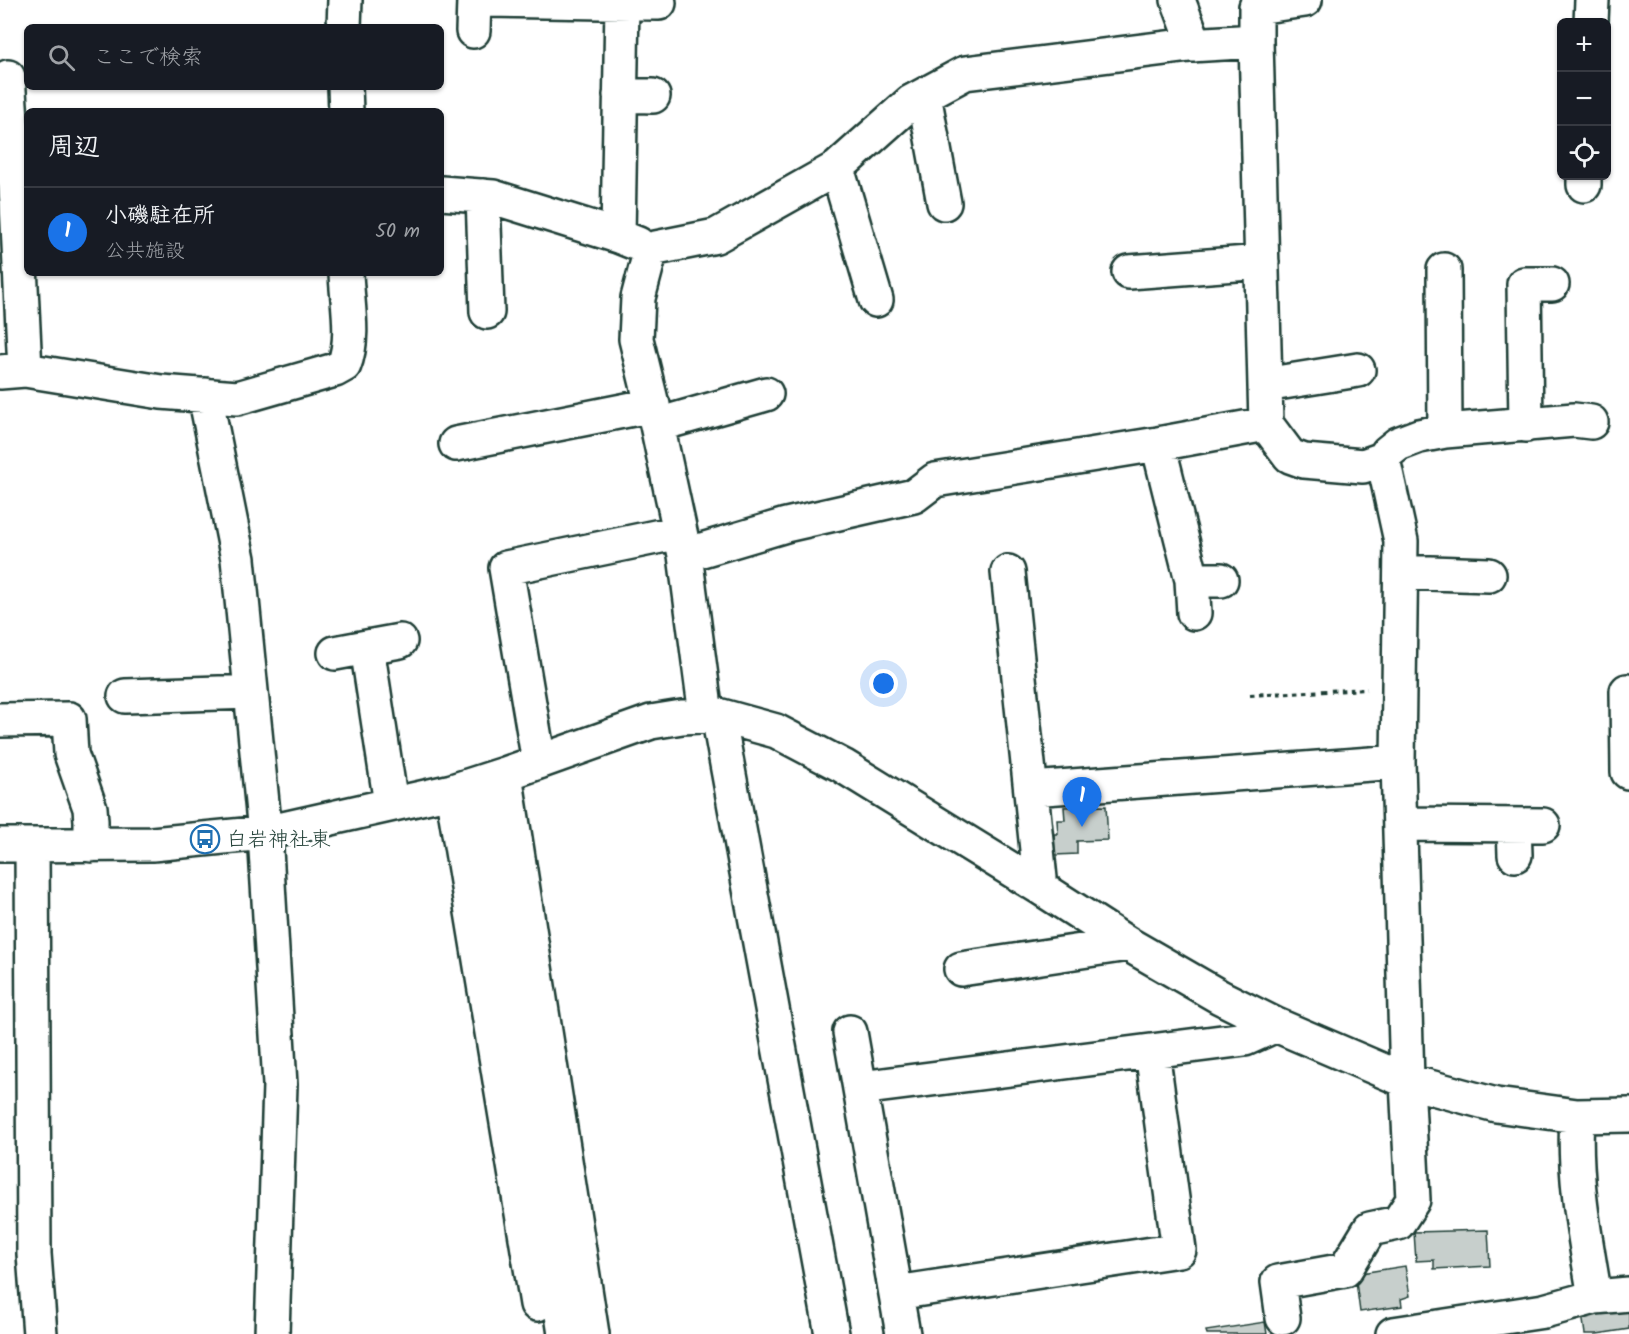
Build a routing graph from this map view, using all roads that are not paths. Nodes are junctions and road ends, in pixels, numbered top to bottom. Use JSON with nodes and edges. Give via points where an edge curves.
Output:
{"nodes":[{"id":1,"x":345,"y":0,"type":"edge"},
{"id":2,"x":487,"y":0,"type":"edge"},
{"id":3,"x":1178,"y":0,"type":"edge"},
{"id":4,"x":1305,"y":0,"type":"edge"},
{"id":5,"x":1592,"y":0,"type":"edge"},
{"id":6,"x":622,"y":3,"type":"junction"},
{"id":7,"x":659,"y":3,"type":"dead end"},
{"id":8,"x":1256,"y":3,"type":"edge"},
{"id":9,"x":1591,"y":18,"type":"edge"},
{"id":10,"x":344,"y":24,"type":"edge"},
{"id":11,"x":1256,"y":40,"type":"junction"},
{"id":12,"x":1195,"y":45,"type":"junction"},
{"id":13,"x":12,"y":76,"type":"edge"},
{"id":14,"x":345,"y":90,"type":"edge"},
{"id":15,"x":621,"y":95,"type":"junction"},
{"id":16,"x":924,"y":95,"type":"junction"},
{"id":17,"x":653,"y":96,"type":"dead end"},
{"id":18,"x":346,"y":108,"type":"edge"},
{"id":19,"x":837,"y":168,"type":"junction"},
{"id":20,"x":444,"y":193,"type":"edge"},
{"id":21,"x":483,"y":196,"type":"junction"},
{"id":22,"x":22,"y":202,"type":"edge"},
{"id":23,"x":944,"y":203,"type":"dead end"},
{"id":24,"x":618,"y":236,"type":"junction"},
{"id":25,"x":651,"y":249,"type":"junction"},
{"id":26,"x":1262,"y":262,"type":"junction"},
{"id":27,"x":1444,"y":270,"type":"dead end"},
{"id":28,"x":1129,"y":272,"type":"dead end"},
{"id":29,"x":346,"y":276,"type":"edge"},
{"id":30,"x":1552,"y":284,"type":"dead end"},
{"id":31,"x":876,"y":300,"type":"dead end"},
{"id":32,"x":487,"y":312,"type":"dead end"},
{"id":33,"x":1358,"y":370,"type":"dead end"},
{"id":34,"x":12,"y":371,"type":"edge"},
{"id":35,"x":1265,"y":385,"type":"junction"},
{"id":36,"x":766,"y":394,"type":"dead end"},
{"id":37,"x":205,"y":395,"type":"junction"},
{"id":38,"x":655,"y":415,"type":"junction"},
{"id":39,"x":1591,"y":422,"type":"dead end"},
{"id":40,"x":1266,"y":424,"type":"junction"},
{"id":41,"x":1526,"y":425,"type":"junction"},
{"id":42,"x":1445,"y":431,"type":"junction"},
{"id":43,"x":456,"y":444,"type":"dead end"},
{"id":44,"x":1158,"y":444,"type":"junction"},
{"id":45,"x":1383,"y":459,"type":"junction"},
{"id":46,"x":682,"y":543,"type":"junction"},
{"id":47,"x":1008,"y":572,"type":"dead end"},
{"id":48,"x":1401,"y":572,"type":"junction"},
{"id":49,"x":1489,"y":575,"type":"dead end"},
{"id":50,"x":1194,"y":613,"type":"dead end"},
{"id":51,"x":400,"y":641,"type":"dead end"},
{"id":52,"x":367,"y":647,"type":"junction"},
{"id":53,"x":335,"y":652,"type":"dead end"},
{"id":54,"x":1620,"y":691,"type":"edge"},
{"id":55,"x":250,"y":692,"type":"junction"},
{"id":56,"x":125,"y":696,"type":"dead end"},
{"id":57,"x":712,"y":715,"type":"junction"},
{"id":58,"x":0,"y":720,"type":"edge"},
{"id":59,"x":539,"y":762,"type":"junction"},
{"id":60,"x":1398,"y":762,"type":"junction"},
{"id":61,"x":1628,"y":772,"type":"dead end"},
{"id":62,"x":479,"y":783,"type":"junction"},
{"id":63,"x":1031,"y":789,"type":"junction"},
{"id":64,"x":391,"y":804,"type":"junction"},
{"id":65,"x":1401,"y":824,"type":"junction"},
{"id":66,"x":265,"y":833,"type":"junction"},
{"id":67,"x":1524,"y":835,"type":"dead end"},
{"id":68,"x":16,"y":845,"type":"edge"},
{"id":69,"x":91,"y":845,"type":"junction"},
{"id":70,"x":1041,"y":888,"type":"junction"},
{"id":71,"x":1128,"y":944,"type":"junction"},
{"id":72,"x":961,"y":969,"type":"dead end"},
{"id":73,"x":1276,"y":1025,"type":"junction"},
{"id":74,"x":850,"y":1032,"type":"dead end"},
{"id":75,"x":1152,"y":1051,"type":"junction"},
{"id":76,"x":1407,"y":1081,"type":"junction"},
{"id":77,"x":860,"y":1088,"type":"junction"},
{"id":78,"x":1629,"y":1115,"type":"edge"},
{"id":79,"x":1576,"y":1116,"type":"junction"},
{"id":80,"x":896,"y":1293,"type":"junction"},
{"id":81,"x":1629,"y":1294,"type":"edge"},
{"id":82,"x":1595,"y":1297,"type":"junction"},
{"id":83,"x":1283,"y":1318,"type":"dead end"},
{"id":84,"x":40,"y":1334,"type":"edge"},
{"id":85,"x":272,"y":1334,"type":"edge"},
{"id":86,"x":542,"y":1334,"type":"edge"},
{"id":87,"x":564,"y":1334,"type":"edge"},
{"id":88,"x":592,"y":1334,"type":"edge"},
{"id":89,"x":832,"y":1334,"type":"edge"},
{"id":90,"x":903,"y":1334,"type":"edge"},
{"id":91,"x":1393,"y":1334,"type":"edge"}],
"edges":[{"from":1,"to":10,"type":"street"},
{"from":2,"to":6,"type":"street"},
{"from":3,"to":12,"type":"street"},
{"from":4,"to":8,"type":"street"},
{"from":5,"to":9,"type":"street"},
{"from":6,"to":7,"type":"street"},
{"from":6,"to":15,"type":"street"},
{"from":8,"to":11,"type":"street"},
{"from":11,"to":12,"type":"street"},
{"from":11,"to":26,"type":"street"},
{"from":12,"to":16,"type":"street","via":[[965,73]]},
{"from":13,"to":22,"type":"street"},
{"from":14,"to":18,"type":"street"},
{"from":15,"to":17,"type":"street"},
{"from":15,"to":24,"type":"street"},
{"from":16,"to":19,"type":"street"},
{"from":16,"to":23,"type":"street"},
{"from":19,"to":25,"type":"street","via":[[716,236]]},
{"from":19,"to":31,"type":"street"},
{"from":20,"to":21,"type":"street"},
{"from":21,"to":24,"type":"street"},
{"from":21,"to":32,"type":"street"},
{"from":22,"to":34,"type":"street"},
{"from":24,"to":25,"type":"street"},
{"from":25,"to":38,"type":"street","via":[[638,298],[636,339]]},
{"from":26,"to":28,"type":"street"},
{"from":26,"to":35,"type":"street"},
{"from":27,"to":42,"type":"street"},
{"from":29,"to":37,"type":"street","via":[[350,340],[344,365],[237,398]]},
{"from":30,"to":41,"type":"street","via":[[1524,284]]},
{"from":33,"to":35,"type":"street"},
{"from":34,"to":37,"type":"street"},
{"from":35,"to":40,"type":"street"},
{"from":36,"to":38,"type":"street"},
{"from":37,"to":55,"type":"street","via":[[238,559]]},
{"from":38,"to":43,"type":"street"},
{"from":38,"to":46,"type":"street"},
{"from":39,"to":41,"type":"street"},
{"from":40,"to":44,"type":"street"},
{"from":40,"to":45,"type":"street","via":[[1290,456],[1304,461],[1363,466]]},
{"from":41,"to":42,"type":"street"},
{"from":42,"to":45,"type":"street","via":[[1409,439]]},
{"from":44,"to":46,"type":"street","via":[[935,480],[914,496],[786,525]]},
{"from":44,"to":50,"type":"street","via":[[1206,580]]},
{"from":45,"to":48,"type":"street","via":[[1401,541]]},
{"from":46,"to":57,"type":"street"},
{"from":46,"to":59,"type":"street","via":[[506,568]]},
{"from":47,"to":63,"type":"street"},
{"from":48,"to":49,"type":"street"},
{"from":48,"to":60,"type":"street"},
{"from":51,"to":52,"type":"street"},
{"from":52,"to":53,"type":"street"},
{"from":52,"to":64,"type":"street"},
{"from":54,"to":61,"type":"street"},
{"from":55,"to":56,"type":"street"},
{"from":55,"to":66,"type":"street"},
{"from":57,"to":59,"type":"street","via":[[651,722]]},
{"from":57,"to":70,"type":"street","via":[[776,731],[843,766]]},
{"from":57,"to":89,"type":"street"},
{"from":58,"to":69,"type":"street","via":[[69,719],[71,754],[90,808]]},
{"from":59,"to":62,"type":"street"},
{"from":60,"to":63,"type":"street"},
{"from":60,"to":65,"type":"street"},
{"from":62,"to":64,"type":"street"},
{"from":62,"to":86,"type":"street"},
{"from":62,"to":87,"type":"street"},
{"from":62,"to":88,"type":"street"},
{"from":63,"to":70,"type":"street"},
{"from":64,"to":66,"type":"street"},
{"from":65,"to":67,"type":"street"},
{"from":65,"to":76,"type":"street"},
{"from":66,"to":69,"type":"street","via":[[152,844]]},
{"from":66,"to":85,"type":"street","via":[[280,1084]]},
{"from":68,"to":69,"type":"street"},
{"from":68,"to":84,"type":"street"},
{"from":70,"to":71,"type":"street"},
{"from":71,"to":72,"type":"street"},
{"from":71,"to":73,"type":"street"},
{"from":73,"to":75,"type":"street","via":[[1245,1039]]},
{"from":73,"to":76,"type":"street"},
{"from":74,"to":77,"type":"street"},
{"from":75,"to":77,"type":"street"},
{"from":75,"to":80,"type":"street","via":[[1179,1250]]},
{"from":76,"to":79,"type":"street","via":[[1496,1105]]},
{"from":76,"to":83,"type":"street","via":[[1413,1200],[1398,1223],[1370,1229],[1345,1270],[1277,1274]]},
{"from":77,"to":80,"type":"street"},
{"from":78,"to":79,"type":"street"},
{"from":79,"to":82,"type":"street","via":[[1576,1154]]},
{"from":80,"to":90,"type":"street"},
{"from":81,"to":82,"type":"street"},
{"from":82,"to":91,"type":"street","via":[[1544,1311]]}]}
